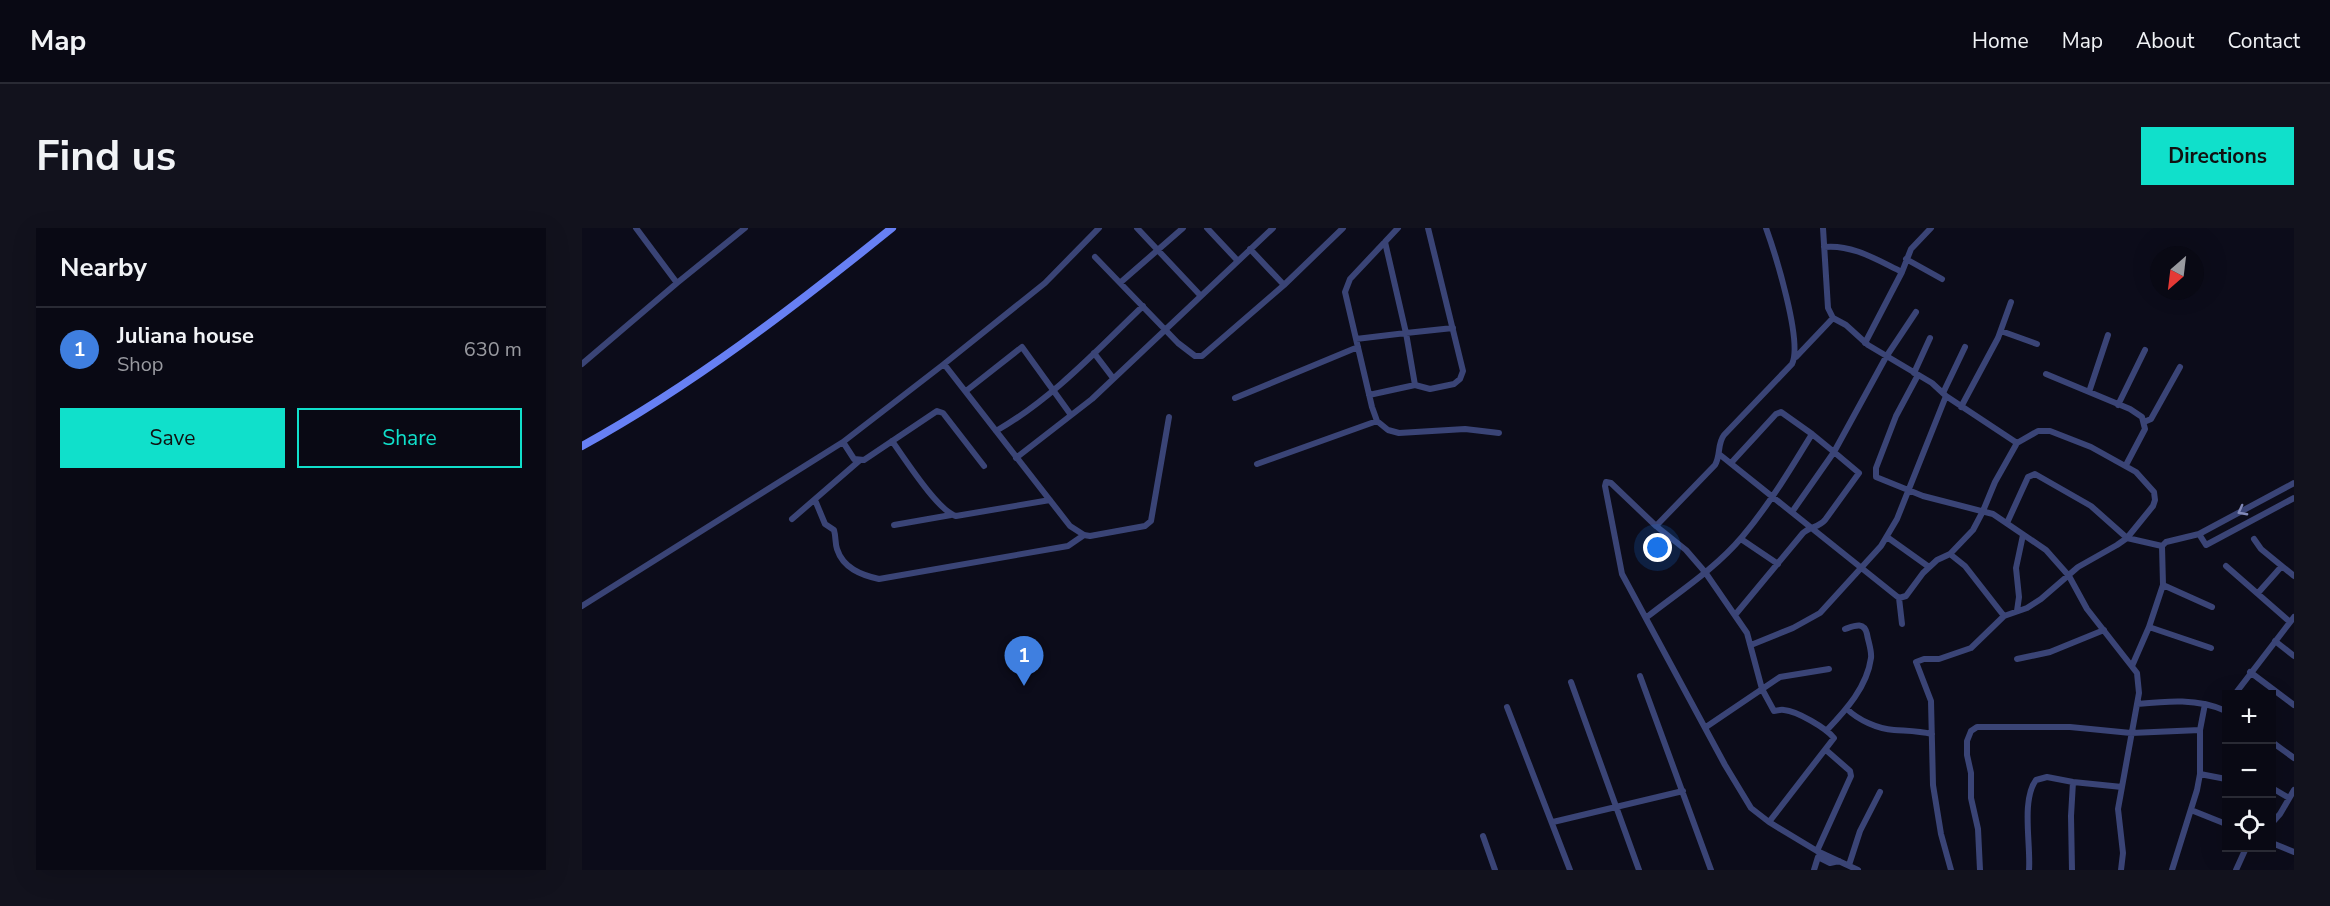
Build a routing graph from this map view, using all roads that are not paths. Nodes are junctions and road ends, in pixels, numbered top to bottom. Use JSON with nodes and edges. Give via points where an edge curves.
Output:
{"nodes":[{"id":1,"x":636,"y":228,"type":"edge"},
{"id":2,"x":745,"y":228,"type":"edge"},
{"id":3,"x":892,"y":228,"type":"edge"},
{"id":4,"x":1099,"y":228,"type":"edge"},
{"id":5,"x":1137,"y":228,"type":"edge"},
{"id":6,"x":1183,"y":228,"type":"edge"},
{"id":7,"x":1207,"y":228,"type":"edge"},
{"id":8,"x":1273,"y":228,"type":"edge"},
{"id":9,"x":1343,"y":228,"type":"edge"},
{"id":10,"x":1398,"y":228,"type":"edge"},
{"id":11,"x":1428,"y":228,"type":"edge"},
{"id":12,"x":1766,"y":228,"type":"edge"},
{"id":13,"x":1823,"y":228,"type":"edge"},
{"id":14,"x":1931,"y":228,"type":"edge"},
{"id":15,"x":1385,"y":242,"type":"junction"},
{"id":16,"x":1824,"y":247,"type":"junction"},
{"id":17,"x":1250,"y":249,"type":"junction"},
{"id":18,"x":1159,"y":250,"type":"junction"},
{"id":19,"x":1095,"y":257,"type":"dead end"},
{"id":20,"x":1906,"y":259,"type":"junction"},
{"id":21,"x":1237,"y":260,"type":"junction"},
{"id":22,"x":1902,"y":272,"type":"junction"},
{"id":23,"x":1942,"y":279,"type":"dead end"},
{"id":24,"x":1121,"y":282,"type":"junction"},
{"id":25,"x":677,"y":283,"type":"junction"},
{"id":26,"x":1284,"y":285,"type":"junction"},
{"id":27,"x":1200,"y":295,"type":"junction"},
{"id":28,"x":2011,"y":302,"type":"dead end"},
{"id":29,"x":1143,"y":306,"type":"junction"},
{"id":30,"x":1916,"y":312,"type":"dead end"},
{"id":31,"x":1833,"y":318,"type":"junction"},
{"id":32,"x":1453,"y":328,"type":"junction"},
{"id":33,"x":1164,"y":329,"type":"junction"},
{"id":34,"x":2001,"y":331,"type":"junction"},
{"id":35,"x":1406,"y":333,"type":"junction"},
{"id":36,"x":2108,"y":334,"type":"dead end"},
{"id":37,"x":1930,"y":338,"type":"dead end"},
{"id":38,"x":1356,"y":339,"type":"junction"},
{"id":39,"x":1865,"y":343,"type":"junction"},
{"id":40,"x":2037,"y":344,"type":"dead end"},
{"id":41,"x":1358,"y":347,"type":"junction"},
{"id":42,"x":1965,"y":347,"type":"dead end"},
{"id":43,"x":2145,"y":350,"type":"dead end"},
{"id":44,"x":1094,"y":353,"type":"junction"},
{"id":45,"x":1796,"y":357,"type":"junction"},
{"id":46,"x":1886,"y":357,"type":"junction"},
{"id":47,"x":582,"y":364,"type":"edge"},
{"id":48,"x":944,"y":364,"type":"junction"},
{"id":49,"x":2180,"y":367,"type":"dead end"},
{"id":50,"x":1916,"y":374,"type":"junction"},
{"id":51,"x":2046,"y":374,"type":"dead end"},
{"id":52,"x":1113,"y":378,"type":"junction"},
{"id":53,"x":1415,"y":385,"type":"junction"},
{"id":54,"x":1054,"y":389,"type":"junction"},
{"id":55,"x":966,"y":391,"type":"junction"},
{"id":56,"x":2088,"y":392,"type":"junction"},
{"id":57,"x":1944,"y":394,"type":"junction"},
{"id":58,"x":1369,"y":395,"type":"junction"},
{"id":59,"x":1235,"y":398,"type":"dead end"},
{"id":60,"x":2118,"y":405,"type":"junction"},
{"id":61,"x":1961,"y":407,"type":"junction"},
{"id":62,"x":1071,"y":415,"type":"junction"},
{"id":63,"x":1169,"y":417,"type":"dead end"},
{"id":64,"x":1377,"y":421,"type":"junction"},
{"id":65,"x":2144,"y":422,"type":"junction"},
{"id":66,"x":996,"y":432,"type":"junction"},
{"id":67,"x":1499,"y":433,"type":"dead end"},
{"id":68,"x":1812,"y":434,"type":"junction"},
{"id":69,"x":892,"y":441,"type":"junction"},
{"id":70,"x":843,"y":442,"type":"junction"},
{"id":71,"x":2017,"y":443,"type":"junction"},
{"id":72,"x":582,"y":446,"type":"edge"},
{"id":73,"x":1834,"y":452,"type":"junction"},
{"id":74,"x":1719,"y":454,"type":"junction"},
{"id":75,"x":1016,"y":458,"type":"junction"},
{"id":76,"x":859,"y":461,"type":"junction"},
{"id":77,"x":1731,"y":463,"type":"junction"},
{"id":78,"x":1257,"y":464,"type":"dead end"},
{"id":79,"x":2126,"y":465,"type":"junction"},
{"id":80,"x":984,"y":466,"type":"dead end"},
{"id":81,"x":2294,"y":483,"type":"edge"},
{"id":82,"x":1909,"y":490,"type":"junction"},
{"id":83,"x":1774,"y":496,"type":"junction"},
{"id":84,"x":2294,"y":498,"type":"edge"},
{"id":85,"x":815,"y":500,"type":"junction"},
{"id":86,"x":1050,"y":500,"type":"junction"},
{"id":87,"x":1983,"y":511,"type":"junction"},
{"id":88,"x":1792,"y":512,"type":"junction"},
{"id":89,"x":952,"y":515,"type":"junction"},
{"id":90,"x":792,"y":519,"type":"dead end"},
{"id":91,"x":2007,"y":523,"type":"junction"},
{"id":92,"x":894,"y":525,"type":"dead end"},
{"id":93,"x":1656,"y":526,"type":"junction"},
{"id":94,"x":1810,"y":527,"type":"junction"},
{"id":95,"x":2199,"y":534,"type":"junction"},
{"id":96,"x":2023,"y":535,"type":"junction"},
{"id":97,"x":1084,"y":536,"type":"junction"},
{"id":98,"x":1887,"y":537,"type":"junction"},
{"id":99,"x":2127,"y":538,"type":"junction"},
{"id":100,"x":1741,"y":539,"type":"junction"},
{"id":101,"x":2254,"y":539,"type":"dead end"},
{"id":102,"x":2162,"y":546,"type":"junction"},
{"id":103,"x":1950,"y":554,"type":"junction"},
{"id":104,"x":1778,"y":564,"type":"junction"},
{"id":105,"x":2226,"y":566,"type":"dead end"},
{"id":106,"x":1929,"y":567,"type":"junction"},
{"id":107,"x":2282,"y":567,"type":"junction"},
{"id":108,"x":1862,"y":568,"type":"junction"},
{"id":109,"x":1705,"y":572,"type":"junction"},
{"id":110,"x":2069,"y":576,"type":"junction"},
{"id":111,"x":2294,"y":576,"type":"edge"},
{"id":112,"x":2163,"y":585,"type":"junction"},
{"id":113,"x":2258,"y":593,"type":"junction"},
{"id":114,"x":1899,"y":598,"type":"junction"},
{"id":115,"x":582,"y":606,"type":"edge"},
{"id":116,"x":2212,"y":607,"type":"dead end"},
{"id":117,"x":2017,"y":611,"type":"junction"},
{"id":118,"x":1735,"y":615,"type":"junction"},
{"id":119,"x":2004,"y":616,"type":"junction"},
{"id":120,"x":1647,"y":617,"type":"junction"},
{"id":121,"x":2292,"y":620,"type":"edge"},
{"id":122,"x":1902,"y":624,"type":"dead end"},
{"id":123,"x":2149,"y":627,"type":"junction"},
{"id":124,"x":1845,"y":629,"type":"dead end"},
{"id":125,"x":2104,"y":630,"type":"junction"},
{"id":126,"x":2275,"y":641,"type":"junction"},
{"id":127,"x":1751,"y":645,"type":"junction"},
{"id":128,"x":2211,"y":648,"type":"dead end"},
{"id":129,"x":2294,"y":656,"type":"edge"},
{"id":130,"x":2017,"y":659,"type":"dead end"},
{"id":131,"x":2132,"y":666,"type":"junction"},
{"id":132,"x":1830,"y":669,"type":"dead end"},
{"id":133,"x":2250,"y":672,"type":"junction"},
{"id":134,"x":1640,"y":676,"type":"dead end"},
{"id":135,"x":1572,"y":682,"type":"dead end"},
{"id":136,"x":1762,"y":689,"type":"junction"},
{"id":137,"x":2238,"y":690,"type":"edge"},
{"id":138,"x":2137,"y":704,"type":"junction"},
{"id":139,"x":2205,"y":704,"type":"junction"},
{"id":140,"x":2294,"y":705,"type":"edge"},
{"id":141,"x":1507,"y":707,"type":"dead end"},
{"id":142,"x":2222,"y":708,"type":"edge"},
{"id":143,"x":1846,"y":710,"type":"junction"},
{"id":144,"x":1706,"y":727,"type":"junction"},
{"id":145,"x":1827,"y":730,"type":"junction"},
{"id":146,"x":2200,"y":730,"type":"junction"},
{"id":147,"x":2131,"y":733,"type":"junction"},
{"id":148,"x":1932,"y":734,"type":"junction"},
{"id":149,"x":2274,"y":744,"type":"edge"},
{"id":150,"x":1826,"y":750,"type":"junction"},
{"id":151,"x":2294,"y":758,"type":"edge"},
{"id":152,"x":2200,"y":774,"type":"junction"},
{"id":153,"x":2222,"y":777,"type":"edge"},
{"id":154,"x":2073,"y":782,"type":"junction"},
{"id":155,"x":2122,"y":787,"type":"junction"},
{"id":156,"x":2294,"y":790,"type":"edge"},
{"id":157,"x":1683,"y":791,"type":"junction"},
{"id":158,"x":2276,"y":791,"type":"edge"},
{"id":159,"x":1880,"y":792,"type":"dead end"},
{"id":160,"x":2289,"y":798,"type":"junction"},
{"id":161,"x":1616,"y":807,"type":"junction"},
{"id":162,"x":2191,"y":810,"type":"junction"},
{"id":163,"x":2276,"y":818,"type":"edge"},
{"id":164,"x":1553,"y":822,"type":"junction"},
{"id":165,"x":1768,"y":822,"type":"junction"},
{"id":166,"x":2222,"y":822,"type":"edge"},
{"id":167,"x":1483,"y":836,"type":"dead end"},
{"id":168,"x":2276,"y":845,"type":"edge"},
{"id":169,"x":1817,"y":851,"type":"junction"},
{"id":170,"x":2244,"y":852,"type":"edge"},
{"id":171,"x":2294,"y":852,"type":"edge"},
{"id":172,"x":1839,"y":861,"type":"junction"},
{"id":173,"x":1849,"y":865,"type":"junction"},
{"id":174,"x":1495,"y":870,"type":"edge"},
{"id":175,"x":1570,"y":870,"type":"edge"},
{"id":176,"x":1639,"y":870,"type":"edge"},
{"id":177,"x":1711,"y":870,"type":"edge"},
{"id":178,"x":1815,"y":870,"type":"edge"},
{"id":179,"x":1858,"y":870,"type":"edge"},
{"id":180,"x":1951,"y":870,"type":"edge"},
{"id":181,"x":1980,"y":870,"type":"edge"},
{"id":182,"x":2030,"y":870,"type":"edge"},
{"id":183,"x":2072,"y":870,"type":"edge"},
{"id":184,"x":2121,"y":870,"type":"edge"},
{"id":185,"x":2172,"y":870,"type":"edge"},
{"id":186,"x":2236,"y":870,"type":"edge"}],
"edges":[{"from":1,"to":25,"type":"street"},
{"from":2,"to":25,"type":"street"},
{"from":3,"to":72,"type":"street","via":[[731,352]]},
{"from":4,"to":48,"type":"street","via":[[1046,283]]},
{"from":5,"to":18,"type":"street"},
{"from":6,"to":18,"type":"street"},
{"from":7,"to":21,"type":"street"},
{"from":8,"to":17,"type":"street"},
{"from":9,"to":26,"type":"street"},
{"from":10,"to":15,"type":"street"},
{"from":11,"to":32,"type":"street"},
{"from":12,"to":45,"type":"street","via":[[1796,338]]},
{"from":13,"to":16,"type":"street"},
{"from":14,"to":20,"type":"street","via":[[1914,244]]},
{"from":15,"to":35,"type":"street"},
{"from":15,"to":38,"type":"street","via":[[1346,286]]},
{"from":16,"to":22,"type":"street","via":[[1858,251]]},
{"from":16,"to":31,"type":"street","via":[[1828,308]]},
{"from":17,"to":21,"type":"street"},
{"from":17,"to":26,"type":"street"},
{"from":18,"to":24,"type":"street"},
{"from":18,"to":27,"type":"street"},
{"from":19,"to":24,"type":"street"},
{"from":20,"to":22,"type":"street"},
{"from":20,"to":23,"type":"street"},
{"from":21,"to":27,"type":"street"},
{"from":22,"to":39,"type":"street"},
{"from":24,"to":29,"type":"street"},
{"from":25,"to":47,"type":"street"},
{"from":26,"to":33,"type":"street","via":[[1202,356],[1192,354]]},
{"from":27,"to":33,"type":"street"},
{"from":28,"to":34,"type":"street"},
{"from":29,"to":33,"type":"street"},
{"from":29,"to":44,"type":"street"},
{"from":30,"to":46,"type":"street"},
{"from":31,"to":39,"type":"street"},
{"from":31,"to":45,"type":"street"},
{"from":32,"to":35,"type":"street"},
{"from":32,"to":53,"type":"street","via":[[1463,371],[1460,379],[1430,389]]},
{"from":33,"to":52,"type":"street"},
{"from":34,"to":40,"type":"street"},
{"from":34,"to":61,"type":"street"},
{"from":35,"to":38,"type":"street"},
{"from":35,"to":53,"type":"street"},
{"from":36,"to":56,"type":"street"},
{"from":37,"to":50,"type":"street"},
{"from":38,"to":41,"type":"street"},
{"from":39,"to":46,"type":"street"},
{"from":41,"to":58,"type":"street"},
{"from":41,"to":59,"type":"street"},
{"from":42,"to":57,"type":"street"},
{"from":43,"to":60,"type":"street"},
{"from":44,"to":52,"type":"street"},
{"from":44,"to":54,"type":"street"},
{"from":45,"to":74,"type":"street","via":[[1720,440]]},
{"from":46,"to":50,"type":"street"},
{"from":46,"to":73,"type":"street"},
{"from":48,"to":55,"type":"street"},
{"from":48,"to":70,"type":"street"},
{"from":49,"to":65,"type":"street","via":[[2151,419]]},
{"from":50,"to":57,"type":"street"},
{"from":50,"to":82,"type":"street","via":[[1875,473],[1880,480]]},
{"from":51,"to":56,"type":"street"},
{"from":52,"to":62,"type":"street"},
{"from":53,"to":58,"type":"street"},
{"from":54,"to":55,"type":"street","via":[[1022,347]]},
{"from":54,"to":62,"type":"street"},
{"from":54,"to":66,"type":"street"},
{"from":55,"to":66,"type":"street"},
{"from":56,"to":60,"type":"street"},
{"from":57,"to":61,"type":"street"},
{"from":57,"to":82,"type":"street"},
{"from":58,"to":64,"type":"street"},
{"from":60,"to":65,"type":"street","via":[[2130,409]]},
{"from":61,"to":71,"type":"street"},
{"from":62,"to":75,"type":"street"},
{"from":63,"to":97,"type":"street","via":[[1151,521],[1145,526]]},
{"from":64,"to":67,"type":"street","via":[[1399,433],[1465,429]]},
{"from":64,"to":78,"type":"street"},
{"from":65,"to":79,"type":"street","via":[[2142,437]]},
{"from":66,"to":75,"type":"street"},
{"from":68,"to":73,"type":"street"},
{"from":68,"to":77,"type":"street","via":[[1781,412]]},
{"from":68,"to":83,"type":"street"},
{"from":69,"to":76,"type":"street"},
{"from":69,"to":80,"type":"street","via":[[937,411],[943,413]]},
{"from":69,"to":89,"type":"street","via":[[941,507]]},
{"from":70,"to":76,"type":"street"},
{"from":70,"to":115,"type":"street"},
{"from":71,"to":79,"type":"street","via":[[2038,431],[2050,431]]},
{"from":71,"to":87,"type":"street"},
{"from":73,"to":88,"type":"street"},
{"from":73,"to":94,"type":"street","via":[[1859,472],[1826,520]]},
{"from":74,"to":77,"type":"street"},
{"from":74,"to":93,"type":"street","via":[[1715,465]]},
{"from":75,"to":86,"type":"street"},
{"from":76,"to":85,"type":"street"},
{"from":77,"to":83,"type":"street"},
{"from":79,"to":99,"type":"street","via":[[2149,484],[2155,500]]},
{"from":81,"to":95,"type":"street","one_way":true},
{"from":82,"to":87,"type":"street"},
{"from":82,"to":98,"type":"street"},
{"from":83,"to":88,"type":"street"},
{"from":83,"to":100,"type":"street"},
{"from":84,"to":95,"type":"street","via":[[2206,545]]},
{"from":85,"to":90,"type":"street"},
{"from":85,"to":97,"type":"street","via":[[825,524],[834,530],[843,561],[865,576],[879,579],[1068,546]]},
{"from":86,"to":89,"type":"street"},
{"from":86,"to":97,"type":"street","via":[[1070,526]]},
{"from":87,"to":91,"type":"street"},
{"from":87,"to":103,"type":"street"},
{"from":88,"to":94,"type":"street"},
{"from":89,"to":92,"type":"street"},
{"from":91,"to":96,"type":"street"},
{"from":91,"to":99,"type":"street","via":[[2028,477],[2036,474],[2091,506]]},
{"from":93,"to":109,"type":"street","via":[[1686,550]]},
{"from":93,"to":120,"type":"street","via":[[1606,482],[1623,574]]},
{"from":94,"to":104,"type":"street"},
{"from":94,"to":108,"type":"street"},
{"from":95,"to":102,"type":"street"},
{"from":96,"to":110,"type":"street","via":[[2046,550]]},
{"from":96,"to":117,"type":"street","via":[[2016,568]]},
{"from":98,"to":106,"type":"street"},
{"from":98,"to":108,"type":"street"},
{"from":99,"to":102,"type":"street"},
{"from":99,"to":110,"type":"street"},
{"from":100,"to":104,"type":"street"},
{"from":100,"to":109,"type":"street"},
{"from":101,"to":107,"type":"street"},
{"from":102,"to":112,"type":"street"},
{"from":103,"to":106,"type":"street"},
{"from":103,"to":119,"type":"street","via":[[1965,566]]},
{"from":104,"to":118,"type":"street"},
{"from":105,"to":113,"type":"street"},
{"from":106,"to":114,"type":"street","via":[[1906,596]]},
{"from":107,"to":111,"type":"street"},
{"from":107,"to":113,"type":"street"},
{"from":108,"to":114,"type":"street"},
{"from":108,"to":127,"type":"street","via":[[1820,613]]},
{"from":109,"to":118,"type":"street"},
{"from":109,"to":120,"type":"street"},
{"from":110,"to":117,"type":"street","via":[[2041,599]]},
{"from":110,"to":125,"type":"street"},
{"from":112,"to":116,"type":"street"},
{"from":112,"to":123,"type":"street"},
{"from":113,"to":121,"type":"street"},
{"from":114,"to":122,"type":"street"},
{"from":117,"to":119,"type":"street"},
{"from":118,"to":127,"type":"street"},
{"from":119,"to":148,"type":"street","via":[[1971,648],[1916,662],[1931,701]]},
{"from":120,"to":144,"type":"street"},
{"from":121,"to":126,"type":"street"},
{"from":123,"to":128,"type":"street"},
{"from":123,"to":131,"type":"street"},
{"from":124,"to":143,"type":"street","via":[[1858,625],[1866,630],[1871,657],[1860,688]]},
{"from":125,"to":130,"type":"street","via":[[2050,652]]},
{"from":125,"to":131,"type":"street"},
{"from":126,"to":129,"type":"street"},
{"from":126,"to":133,"type":"street"},
{"from":127,"to":136,"type":"street"},
{"from":131,"to":138,"type":"street","via":[[2139,679]]},
{"from":132,"to":136,"type":"street","via":[[1780,677]]},
{"from":133,"to":137,"type":"street"},
{"from":133,"to":140,"type":"street"},
{"from":134,"to":157,"type":"street"},
{"from":135,"to":161,"type":"street"},
{"from":136,"to":144,"type":"street"},
{"from":136,"to":145,"type":"street","via":[[1774,711],[1784,710]]},
{"from":138,"to":139,"type":"street"},
{"from":138,"to":147,"type":"street"},
{"from":139,"to":142,"type":"street"},
{"from":139,"to":146,"type":"street"},
{"from":141,"to":164,"type":"street"},
{"from":143,"to":145,"type":"street"},
{"from":143,"to":148,"type":"street","via":[[1888,729]]},
{"from":144,"to":165,"type":"street","via":[[1751,808]]},
{"from":145,"to":150,"type":"street","via":[[1834,738]]},
{"from":146,"to":147,"type":"street"},
{"from":146,"to":152,"type":"street"},
{"from":147,"to":155,"type":"street"},
{"from":147,"to":181,"type":"street","via":[[2070,727],[1977,727],[1971,731],[1967,755]]},
{"from":148,"to":180,"type":"street","via":[[1933,785]]},
{"from":149,"to":151,"type":"street"},
{"from":150,"to":165,"type":"street"},
{"from":150,"to":169,"type":"street","via":[[1851,776]]},
{"from":152,"to":153,"type":"street"},
{"from":152,"to":162,"type":"street"},
{"from":154,"to":155,"type":"street"},
{"from":154,"to":182,"type":"street","via":[[2047,777],[2032,785],[2028,808]]},
{"from":154,"to":183,"type":"street"},
{"from":155,"to":184,"type":"street","via":[[2118,809]]},
{"from":156,"to":160,"type":"street"},
{"from":157,"to":161,"type":"street"},
{"from":157,"to":177,"type":"street"},
{"from":158,"to":160,"type":"street"},
{"from":159,"to":173,"type":"street","via":[[1860,831]]},
{"from":160,"to":163,"type":"street"},
{"from":161,"to":164,"type":"street"},
{"from":161,"to":176,"type":"street"},
{"from":162,"to":166,"type":"street"},
{"from":162,"to":185,"type":"street"},
{"from":164,"to":175,"type":"street"},
{"from":165,"to":169,"type":"street"},
{"from":167,"to":174,"type":"street"},
{"from":168,"to":171,"type":"street"},
{"from":169,"to":172,"type":"street"},
{"from":170,"to":186,"type":"street"},
{"from":172,"to":173,"type":"street"},
{"from":172,"to":178,"type":"street","via":[[1830,863],[1818,857]]},
{"from":173,"to":179,"type":"street"}]}
